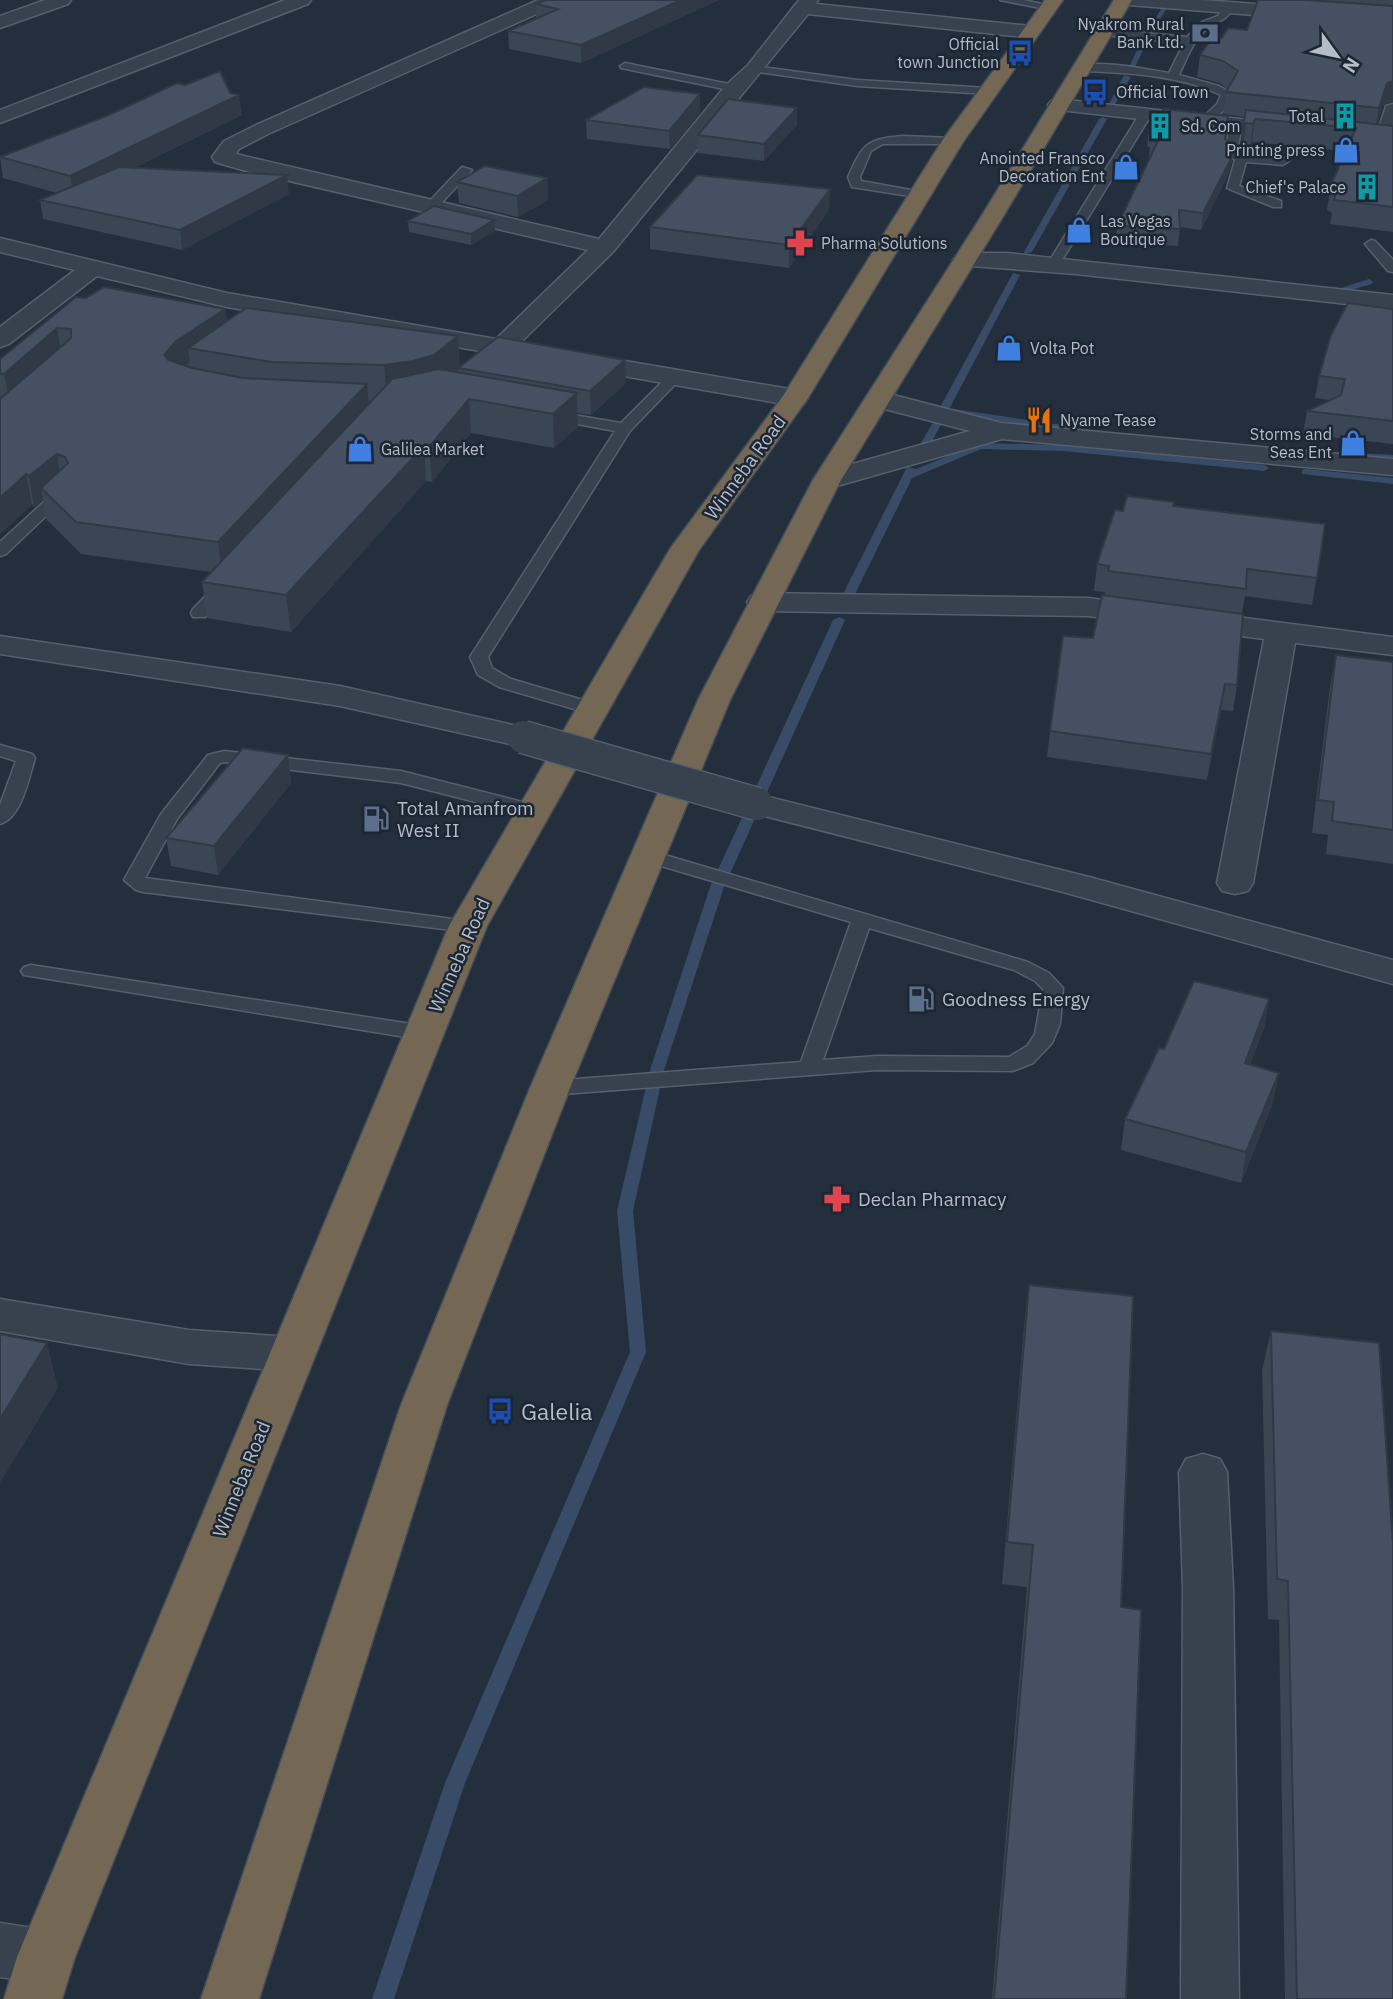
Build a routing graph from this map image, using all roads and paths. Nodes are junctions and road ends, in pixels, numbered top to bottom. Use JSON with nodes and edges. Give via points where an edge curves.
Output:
{"nodes":[{"id":1,"x":62,"y":0,"type":"edge"},
{"id":2,"x":302,"y":0,"type":"edge"},
{"id":3,"x":553,"y":0,"type":"edge"},
{"id":4,"x":782,"y":0,"type":"edge"},
{"id":5,"x":1005,"y":0,"type":"edge"},
{"id":6,"x":1123,"y":0,"type":"edge"},
{"id":7,"x":1129,"y":0,"type":"edge"},
{"id":8,"x":807,"y":4,"type":"edge"},
{"id":9,"x":1239,"y":5,"type":"edge"},
{"id":10,"x":1045,"y":13,"type":"edge"},
{"id":11,"x":1393,"y":20,"type":"edge"},
{"id":12,"x":1,"y":22,"type":"edge"},
{"id":13,"x":1104,"y":32,"type":"junction"},
{"id":14,"x":1190,"y":40,"type":"junction"},
{"id":15,"x":625,"y":66,"type":"dead end"},
{"id":16,"x":1083,"y":68,"type":"junction"},
{"id":17,"x":755,"y":69,"type":"junction"},
{"id":18,"x":1172,"y":78,"type":"junction"},
{"id":19,"x":734,"y":88,"type":"junction"},
{"id":20,"x":988,"y":91,"type":"junction"},
{"id":21,"x":1058,"y":105,"type":"junction"},
{"id":22,"x":1393,"y":110,"type":"edge"},
{"id":23,"x":1145,"y":115,"type":"junction"},
{"id":24,"x":0,"y":117,"type":"edge"},
{"id":25,"x":1205,"y":121,"type":"junction"},
{"id":26,"x":1236,"y":125,"type":"junction"},
{"id":27,"x":953,"y":141,"type":"junction"},
{"id":28,"x":1390,"y":141,"type":"edge"},
{"id":29,"x":1241,"y":158,"type":"junction"},
{"id":30,"x":1283,"y":161,"type":"dead end"},
{"id":31,"x":466,"y":170,"type":"dead end"},
{"id":32,"x":918,"y":195,"type":"junction"},
{"id":33,"x":1277,"y":204,"type":"dead end"},
{"id":34,"x":429,"y":209,"type":"junction"},
{"id":35,"x":1371,"y":244,"type":"dead end"},
{"id":36,"x":0,"y":245,"type":"edge"},
{"id":37,"x":605,"y":247,"type":"junction"},
{"id":38,"x":965,"y":260,"type":"junction"},
{"id":39,"x":1053,"y":265,"type":"junction"},
{"id":40,"x":1393,"y":268,"type":"edge"},
{"id":41,"x":91,"y":269,"type":"junction"},
{"id":42,"x":1393,"y":302,"type":"edge"},
{"id":43,"x":0,"y":339,"type":"edge"},
{"id":44,"x":496,"y":352,"type":"junction"},
{"id":45,"x":676,"y":376,"type":"junction"},
{"id":46,"x":794,"y":398,"type":"junction"},
{"id":47,"x":878,"y":399,"type":"junction"},
{"id":48,"x":533,"y":412,"type":"edge"},
{"id":49,"x":624,"y":428,"type":"junction"},
{"id":50,"x":1000,"y":431,"type":"junction"},
{"id":51,"x":1393,"y":467,"type":"edge"},
{"id":52,"x":827,"y":480,"type":"junction"},
{"id":53,"x":63,"y":492,"type":"edge"},
{"id":54,"x":3,"y":545,"type":"edge"},
{"id":55,"x":237,"y":572,"type":"edge"},
{"id":56,"x":762,"y":602,"type":"junction"},
{"id":57,"x":199,"y":613,"type":"edge"},
{"id":58,"x":1280,"y":632,"type":"junction"},
{"id":59,"x":0,"y":645,"type":"edge"},
{"id":60,"x":1393,"y":646,"type":"edge"},
{"id":61,"x":594,"y":709,"type":"junction"},
{"id":62,"x":0,"y":750,"type":"edge"},
{"id":63,"x":536,"y":811,"type":"junction"},
{"id":64,"x":0,"y":818,"type":"edge"},
{"id":65,"x":648,"y":856,"type":"junction"},
{"id":66,"x":1235,"y":883,"type":"dead end"},
{"id":67,"x":862,"y":919,"type":"junction"},
{"id":68,"x":468,"y":926,"type":"junction"},
{"id":69,"x":31,"y":971,"type":"dead end"},
{"id":70,"x":1393,"y":972,"type":"edge"},
{"id":71,"x":424,"y":1033,"type":"junction"},
{"id":72,"x":810,"y":1066,"type":"junction"},
{"id":73,"x":550,"y":1088,"type":"junction"},
{"id":74,"x":0,"y":1315,"type":"edge"},
{"id":75,"x":292,"y":1354,"type":"junction"},
{"id":76,"x":1203,"y":1472,"type":"dead end"},
{"id":77,"x":26,"y":1969,"type":"edge"},
{"id":78,"x":230,"y":1999,"type":"edge"},
{"id":79,"x":1210,"y":1999,"type":"edge"}],
"edges":[{"from":1,"to":12,"type":"street"},
{"from":2,"to":24,"type":"street"},
{"from":3,"to":34,"type":"street","via":[[261,130],[231,145],[223,157]]},
{"from":4,"to":8,"type":"street"},
{"from":5,"to":10,"type":"lane"},
{"from":6,"to":13,"type":"highway"},
{"from":7,"to":9,"type":"street"},
{"from":8,"to":10,"type":"street"},
{"from":8,"to":17,"type":"street"},
{"from":9,"to":11,"type":"street"},
{"from":9,"to":14,"type":"lane","via":[[1206,24]]},
{"from":10,"to":20,"type":"highway","name":"Winneba Road"},
{"from":13,"to":14,"type":"lane"},
{"from":13,"to":16,"type":"highway"},
{"from":14,"to":18,"type":"lane"},
{"from":15,"to":19,"type":"lane"},
{"from":16,"to":18,"type":"lane"},
{"from":16,"to":21,"type":"highway"},
{"from":17,"to":19,"type":"street"},
{"from":17,"to":20,"type":"lane","via":[[857,83]]},
{"from":18,"to":25,"type":"lane","via":[[1227,94],[1222,108]]},
{"from":19,"to":37,"type":"street"},
{"from":20,"to":27,"type":"highway","name":"Winneba Road"},
{"from":21,"to":23,"type":"street"},
{"from":21,"to":38,"type":"highway"},
{"from":22,"to":28,"type":"street"},
{"from":23,"to":25,"type":"street"},
{"from":23,"to":39,"type":"lane"},
{"from":25,"to":26,"type":"street"},
{"from":26,"to":28,"type":"street"},
{"from":26,"to":29,"type":"lane","via":[[1231,154]]},
{"from":27,"to":32,"type":"highway","name":"Winneba Road"},
{"from":27,"to":32,"type":"lane","via":[[880,141],[866,149],[854,177],[856,184]]},
{"from":29,"to":30,"type":"lane"},
{"from":29,"to":33,"type":"lane","via":[[1233,188]]},
{"from":31,"to":34,"type":"lane"},
{"from":32,"to":46,"type":"highway","name":"Winneba Road"},
{"from":34,"to":37,"type":"street"},
{"from":35,"to":40,"type":"lane"},
{"from":36,"to":41,"type":"street"},
{"from":37,"to":44,"type":"street"},
{"from":38,"to":39,"type":"street"},
{"from":38,"to":47,"type":"highway"},
{"from":39,"to":42,"type":"street"},
{"from":41,"to":43,"type":"street"},
{"from":41,"to":44,"type":"street","via":[[227,300],[272,316]]},
{"from":44,"to":45,"type":"street"},
{"from":45,"to":46,"type":"street"},
{"from":45,"to":49,"type":"lane"},
{"from":46,"to":61,"type":"highway","name":"Winneba Road","via":[[685,549]]},
{"from":47,"to":50,"type":"street"},
{"from":47,"to":52,"type":"highway"},
{"from":48,"to":49,"type":"lane"},
{"from":49,"to":61,"type":"lane","via":[[479,657],[484,671],[505,683]]},
{"from":50,"to":51,"type":"street"},
{"from":50,"to":52,"type":"street"},
{"from":52,"to":56,"type":"highway"},
{"from":53,"to":54,"type":"lane"},
{"from":55,"to":57,"type":"lane"},
{"from":56,"to":58,"type":"street","via":[[1088,607]]},
{"from":56,"to":65,"type":"highway","via":[[714,700]]},
{"from":58,"to":60,"type":"street"},
{"from":58,"to":66,"type":"street"},
{"from":59,"to":70,"type":"street","bridge":true,"via":[[340,696],[523,737],[757,804],[970,856]]},
{"from":61,"to":63,"type":"highway","name":"Winneba Road"},
{"from":62,"to":64,"type":"lane","via":[[26,758]]},
{"from":63,"to":68,"type":"highway","name":"Winneba Road"},
{"from":63,"to":68,"type":"lane","via":[[401,777],[224,755],[214,759],[168,818],[134,880],[143,886]]},
{"from":65,"to":67,"type":"lane"},
{"from":65,"to":73,"type":"highway"},
{"from":67,"to":72,"type":"lane"},
{"from":67,"to":72,"type":"lane","via":[[986,954],[1042,977],[1053,988],[1052,1022],[1038,1049],[1013,1065]]},
{"from":68,"to":71,"type":"highway","name":"Winneba Road"},
{"from":69,"to":71,"type":"lane"},
{"from":71,"to":75,"type":"highway","name":"Winneba Road"},
{"from":72,"to":73,"type":"lane"},
{"from":73,"to":78,"type":"highway","via":[[424,1405]]},
{"from":74,"to":75,"type":"street","via":[[189,1347]]},
{"from":75,"to":77,"type":"highway","name":"Winneba Road"},
{"from":76,"to":79,"type":"street"}]}
